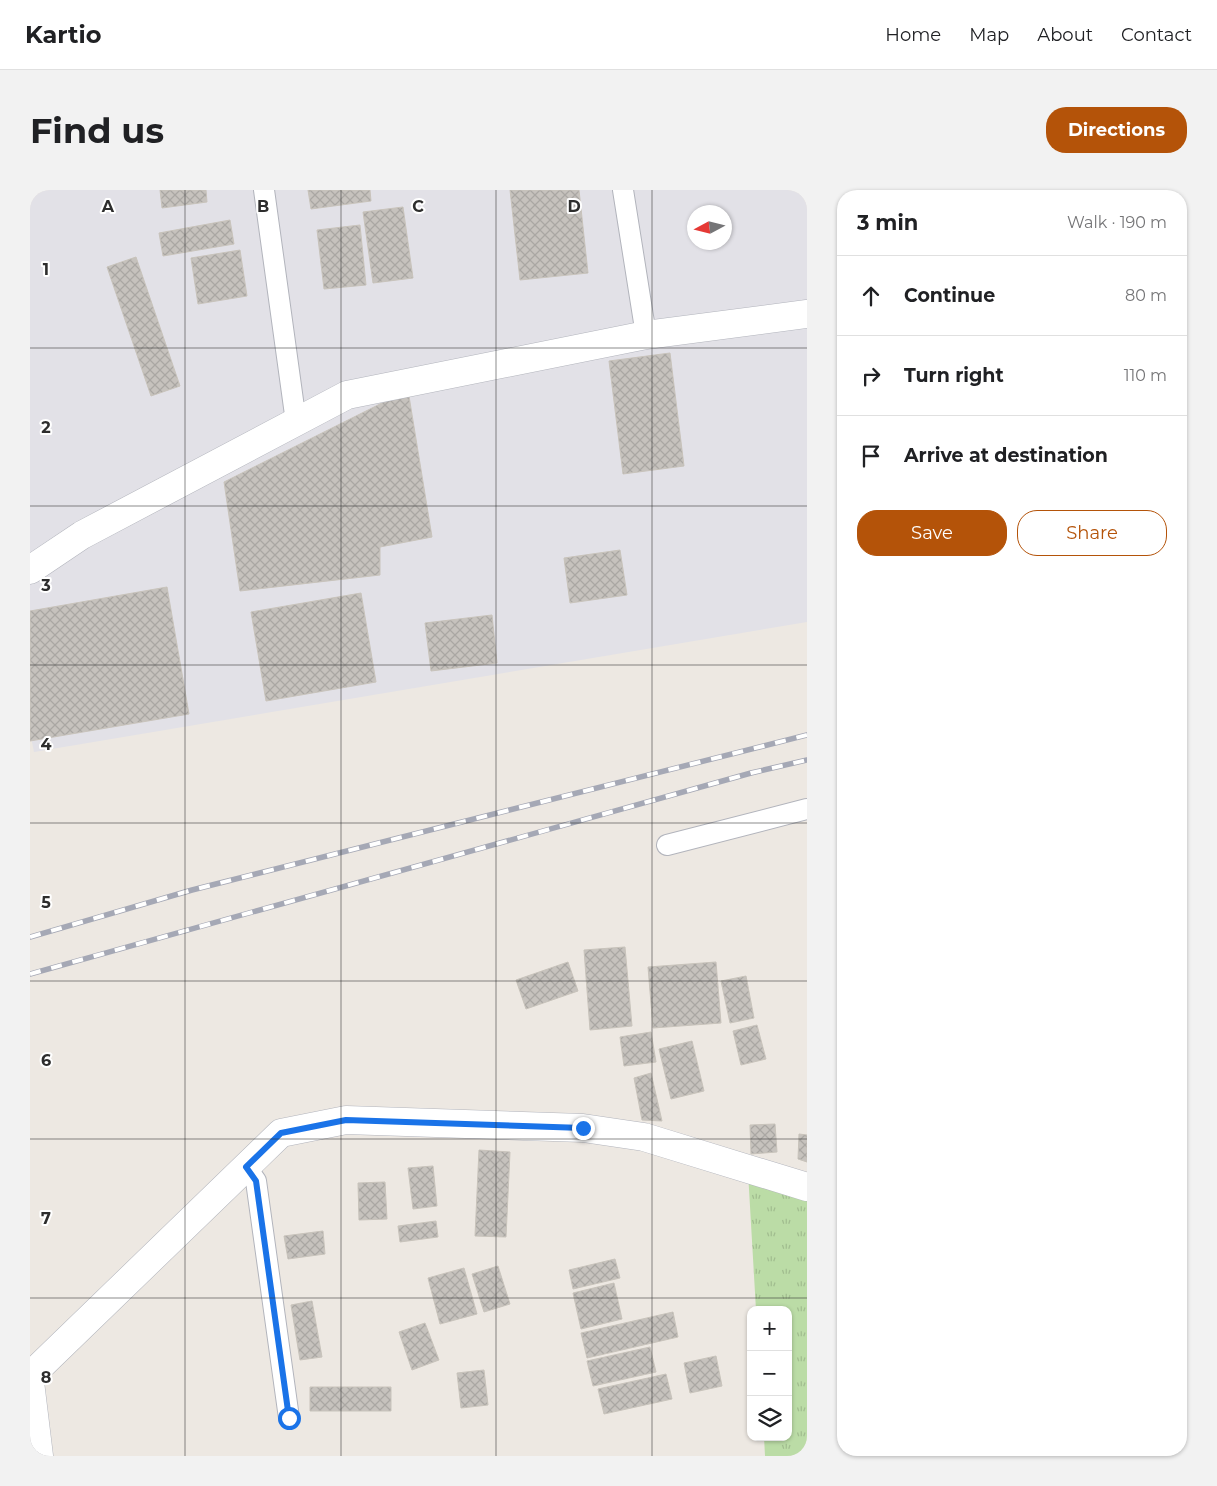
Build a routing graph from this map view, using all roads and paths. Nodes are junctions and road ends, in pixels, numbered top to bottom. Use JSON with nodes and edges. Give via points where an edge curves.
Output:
{"nodes":[{"id":1,"x":264,"y":190,"type":"edge"},
{"id":2,"x":623,"y":190,"type":"edge"},
{"id":3,"x":807,"y":314,"type":"edge"},
{"id":4,"x":646,"y":335,"type":"junction"},
{"id":5,"x":296,"y":422,"type":"junction"},
{"id":6,"x":30,"y":570,"type":"edge"},
{"id":7,"x":807,"y":810,"type":"edge"},
{"id":8,"x":667,"y":845,"type":"dead end"},
{"id":9,"x":246,"y":1167,"type":"junction"},
{"id":10,"x":807,"y":1186,"type":"edge"},
{"id":11,"x":30,"y":1376,"type":"edge"},
{"id":12,"x":30,"y":1382,"type":"edge"},
{"id":13,"x":289,"y":1418,"type":"dead end"},
{"id":14,"x":39,"y":1456,"type":"edge"}],
"edges":[{"from":1,"to":5,"type":"street"},
{"from":2,"to":4,"type":"street"},
{"from":3,"to":4,"type":"street"},
{"from":4,"to":5,"type":"street","via":[[346,395]]},
{"from":5,"to":6,"type":"street","via":[[82,535]]},
{"from":7,"to":8,"type":"street"},
{"from":9,"to":10,"type":"street","via":[[281,1133],[346,1120],[583,1128],[644,1138]]},
{"from":9,"to":11,"type":"street"},
{"from":9,"to":13,"type":"street","via":[[256,1181]]},
{"from":12,"to":14,"type":"street"}]}
